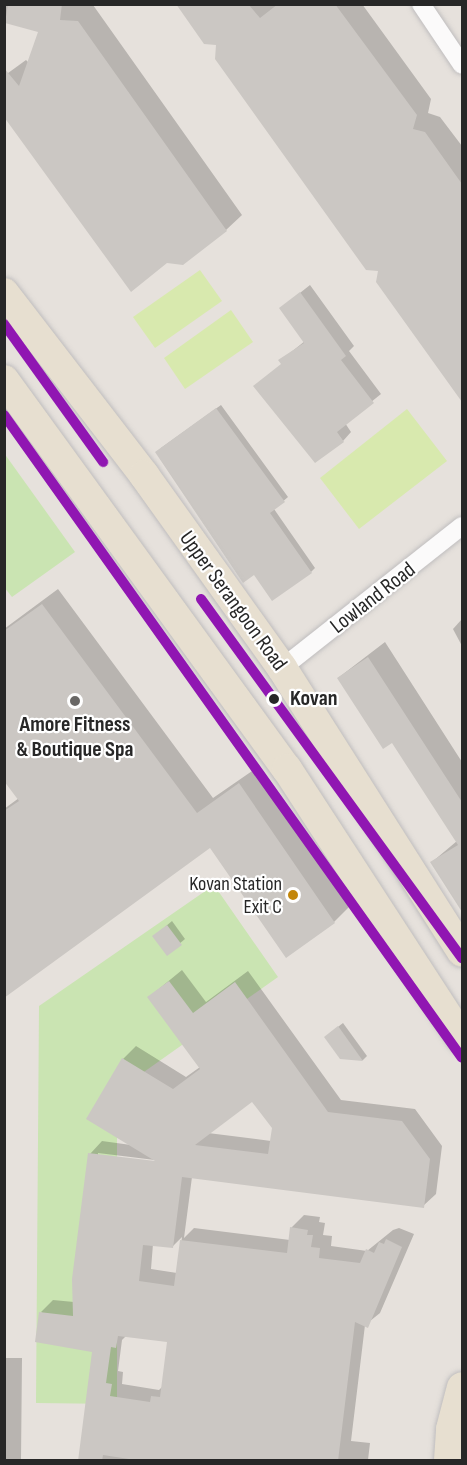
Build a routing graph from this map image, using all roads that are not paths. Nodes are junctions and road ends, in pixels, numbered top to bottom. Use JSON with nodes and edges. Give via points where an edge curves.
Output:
{"nodes":[{"id":1,"x":421,"y":4,"type":"edge"},
{"id":2,"x":462,"y":65,"type":"edge"},
{"id":3,"x":4,"y":293,"type":"edge"},
{"id":4,"x":4,"y":380,"type":"edge"},
{"id":5,"x":462,"y":526,"type":"edge"},
{"id":6,"x":282,"y":668,"type":"junction"},
{"id":7,"x":462,"y":952,"type":"edge"},
{"id":8,"x":462,"y":1038,"type":"edge"},
{"id":9,"x":462,"y":1387,"type":"edge"},
{"id":10,"x":449,"y":1461,"type":"edge"}],
"edges":[{"from":1,"to":2,"type":"street"},
{"from":3,"to":6,"type":"main road","name":"Upper Serangoon Road","via":[[144,475]]},
{"from":4,"to":8,"type":"main road","via":[[287,768]]},
{"from":5,"to":6,"type":"street","name":"Lowland Road"},
{"from":6,"to":7,"type":"main road","name":"Upper Serangoon Road"},
{"from":9,"to":10,"type":"main road","via":[[451,1429]]}]}
